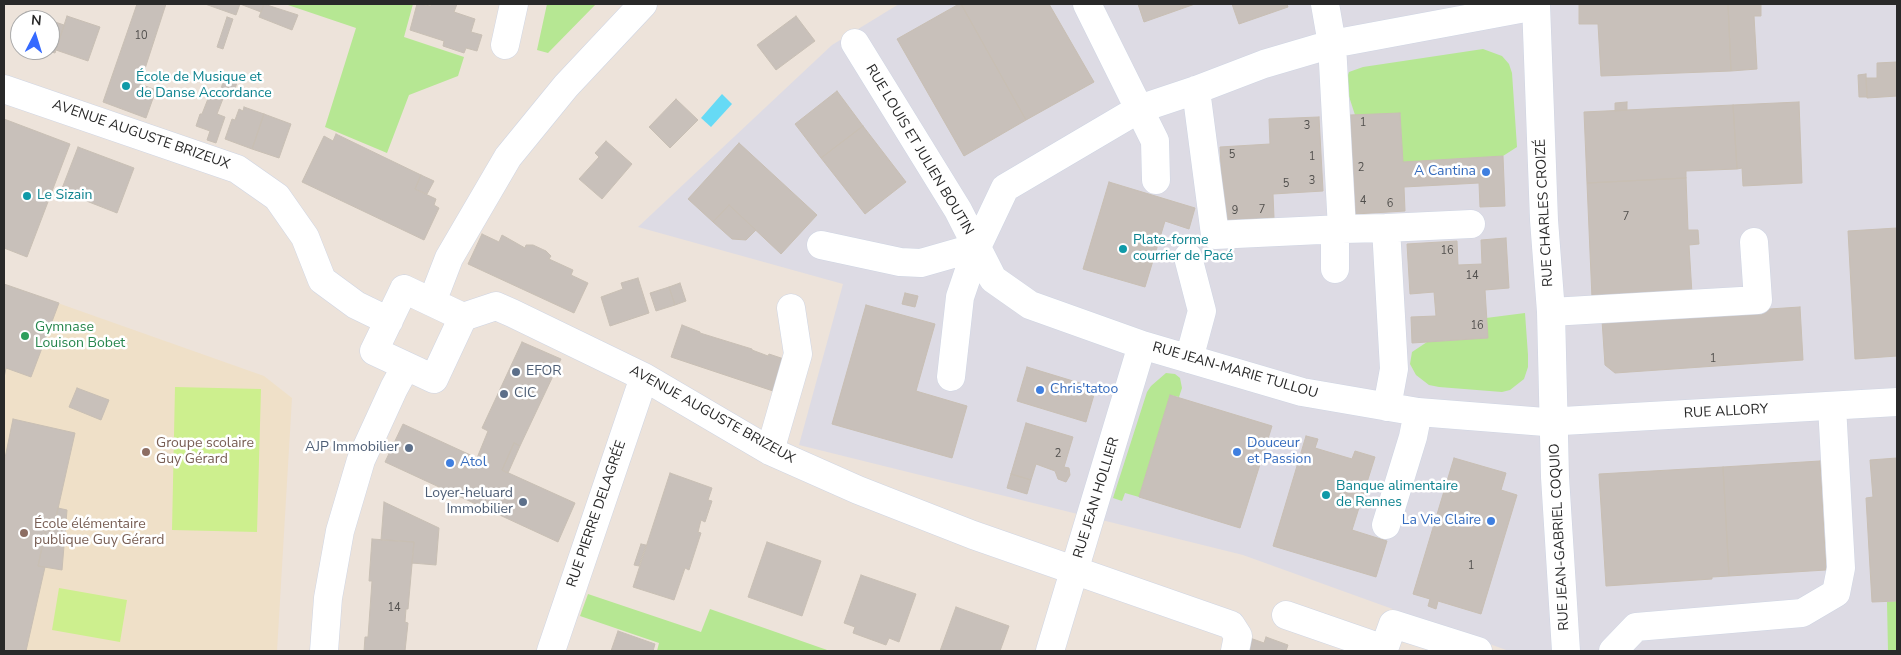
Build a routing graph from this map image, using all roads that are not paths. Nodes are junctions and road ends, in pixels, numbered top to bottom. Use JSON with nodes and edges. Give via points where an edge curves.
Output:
{"nodes":[{"id":1,"x":514,"y":4,"type":"edge"},
{"id":2,"x":643,"y":4,"type":"edge"},
{"id":3,"x":1087,"y":4,"type":"edge"},
{"id":4,"x":1325,"y":4,"type":"edge"},
{"id":5,"x":1536,"y":5,"type":"edge"},
{"id":6,"x":854,"y":43,"type":"dead end"},
{"id":7,"x":1332,"y":44,"type":"junction"},
{"id":8,"x":505,"y":45,"type":"dead end"},
{"id":9,"x":4,"y":89,"type":"edge"},
{"id":10,"x":1196,"y":90,"type":"junction"},
{"id":11,"x":1139,"y":109,"type":"junction"},
{"id":12,"x":1156,"y":180,"type":"dead end"},
{"id":13,"x":1471,"y":224,"type":"dead end"},
{"id":14,"x":1386,"y":228,"type":"junction"},
{"id":15,"x":1339,"y":230,"type":"junction"},
{"id":16,"x":1754,"y":242,"type":"dead end"},
{"id":17,"x":821,"y":245,"type":"dead end"},
{"id":18,"x":977,"y":247,"type":"junction"},
{"id":19,"x":1188,"y":257,"type":"dead end"},
{"id":20,"x":1335,"y":269,"type":"dead end"},
{"id":21,"x":432,"y":302,"type":"junction"},
{"id":22,"x":792,"y":308,"type":"dead end"},
{"id":23,"x":1551,"y":312,"type":"junction"},
{"id":24,"x":464,"y":317,"type":"junction"},
{"id":25,"x":389,"y":320,"type":"junction"},
{"id":26,"x":1142,"y":345,"type":"junction"},
{"id":27,"x":1189,"y":359,"type":"junction"},
{"id":28,"x":406,"y":366,"type":"junction"},
{"id":29,"x":644,"y":376,"type":"junction"},
{"id":30,"x":950,"y":377,"type":"dead end"},
{"id":31,"x":1897,"y":402,"type":"edge"},
{"id":32,"x":1832,"y":406,"type":"junction"},
{"id":33,"x":1387,"y":407,"type":"junction"},
{"id":34,"x":1418,"y":412,"type":"junction"},
{"id":35,"x":1555,"y":422,"type":"junction"},
{"id":36,"x":770,"y":451,"type":"junction"},
{"id":37,"x":1386,"y":525,"type":"dead end"},
{"id":38,"x":1075,"y":572,"type":"junction"},
{"id":39,"x":1286,"y":615,"type":"dead end"},
{"id":40,"x":324,"y":651,"type":"edge"},
{"id":41,"x":551,"y":651,"type":"edge"},
{"id":42,"x":1050,"y":651,"type":"edge"},
{"id":43,"x":1235,"y":651,"type":"edge"},
{"id":44,"x":1478,"y":651,"type":"edge"},
{"id":45,"x":1566,"y":651,"type":"edge"},
{"id":46,"x":1613,"y":651,"type":"edge"}],
"edges":[{"from":1,"to":8,"type":"street"},
{"from":2,"to":21,"type":"street","via":[[566,86],[508,157],[449,258]]},
{"from":3,"to":11,"type":"street"},
{"from":4,"to":7,"type":"street"},
{"from":5,"to":7,"type":"street","name":"RUE LOUIS ET JULIEN BOUTIN"},
{"from":5,"to":23,"type":"street","name":"RUE CHARLES CROIZÉ","via":[[1544,220]]},
{"from":6,"to":18,"type":"street","name":"RUE LOUIS ET JULIEN BOUTIN","via":[[958,210]]},
{"from":7,"to":10,"type":"street","name":"RUE LOUIS ET JULIEN BOUTIN","via":[[1264,64]]},
{"from":7,"to":15,"type":"street"},
{"from":9,"to":25,"type":"street","name":"AVENUE AUGUSTE BRIZEUX","via":[[237,169],[277,197],[304,238],[322,280],[356,306]]},
{"from":10,"to":11,"type":"street","name":"RUE LOUIS ET JULIEN BOUTIN"},
{"from":10,"to":15,"type":"street","via":[[1215,235]]},
{"from":11,"to":12,"type":"street","via":[[1155,141]]},
{"from":11,"to":18,"type":"street","name":"RUE LOUIS ET JULIEN BOUTIN","via":[[1005,188]]},
{"from":13,"to":14,"type":"street"},
{"from":14,"to":15,"type":"street"},
{"from":14,"to":33,"type":"street","via":[[1394,369]]},
{"from":15,"to":20,"type":"street"},
{"from":16,"to":23,"type":"street","via":[[1758,300]]},
{"from":17,"to":18,"type":"street","via":[[900,262],[921,263]]},
{"from":18,"to":26,"type":"street","name":"RUE JEAN-MARIE TULLOU","via":[[993,279],[1030,305]]},
{"from":18,"to":30,"type":"street","via":[[960,297]]},
{"from":19,"to":27,"type":"street","via":[[1202,311]]},
{"from":21,"to":24,"type":"street"},
{"from":21,"to":25,"type":"street","via":[[404,289]]},
{"from":22,"to":36,"type":"street","via":[[798,354]]},
{"from":23,"to":35,"type":"street","name":"RUE CHARLES CROIZÉ"},
{"from":24,"to":28,"type":"street","via":[[434,379]]},
{"from":24,"to":29,"type":"street","name":"AVENUE AUGUSTE BRIZEUX","via":[[496,306]]},
{"from":25,"to":28,"type":"street","via":[[374,351]]},
{"from":26,"to":27,"type":"street","name":"RUE JEAN-MARIE TULLOU"},
{"from":26,"to":38,"type":"street","name":"RUE JEAN HOLLIER"},
{"from":27,"to":33,"type":"street","name":"RUE JEAN-MARIE TULLOU","via":[[1302,392]]},
{"from":28,"to":40,"type":"street","via":[[361,460],[340,531],[328,598]]},
{"from":29,"to":36,"type":"street","name":"AVENUE AUGUSTE BRIZEUX"},
{"from":29,"to":41,"type":"street","name":"RUE PIERRE DELAGRÉE"},
{"from":31,"to":32,"type":"street","name":"RUE ALLORY"},
{"from":32,"to":35,"type":"street","name":"RUE ALLORY"},
{"from":32,"to":46,"type":"street","via":[[1841,568],[1836,593],[1802,613],[1636,627]]},
{"from":33,"to":34,"type":"street","name":"RUE JEAN-MARIE TULLOU"},
{"from":34,"to":35,"type":"street","name":"RUE JEAN-MARIE TULLOU"},
{"from":34,"to":37,"type":"street"},
{"from":35,"to":45,"type":"street","name":"RUE JEAN-GABRIEL COQUIO","via":[[1555,477]]},
{"from":36,"to":38,"type":"street","name":"AVENUE AUGUSTE BRIZEUX","via":[[858,490]]},
{"from":38,"to":42,"type":"street","name":"RUE JEAN HOLLIER"},
{"from":38,"to":43,"type":"street","name":"AVENUE AUGUSTE BRIZEUX","via":[[1231,625],[1238,636]]},
{"from":39,"to":44,"type":"street","via":[[1384,649],[1393,624]]}]}
